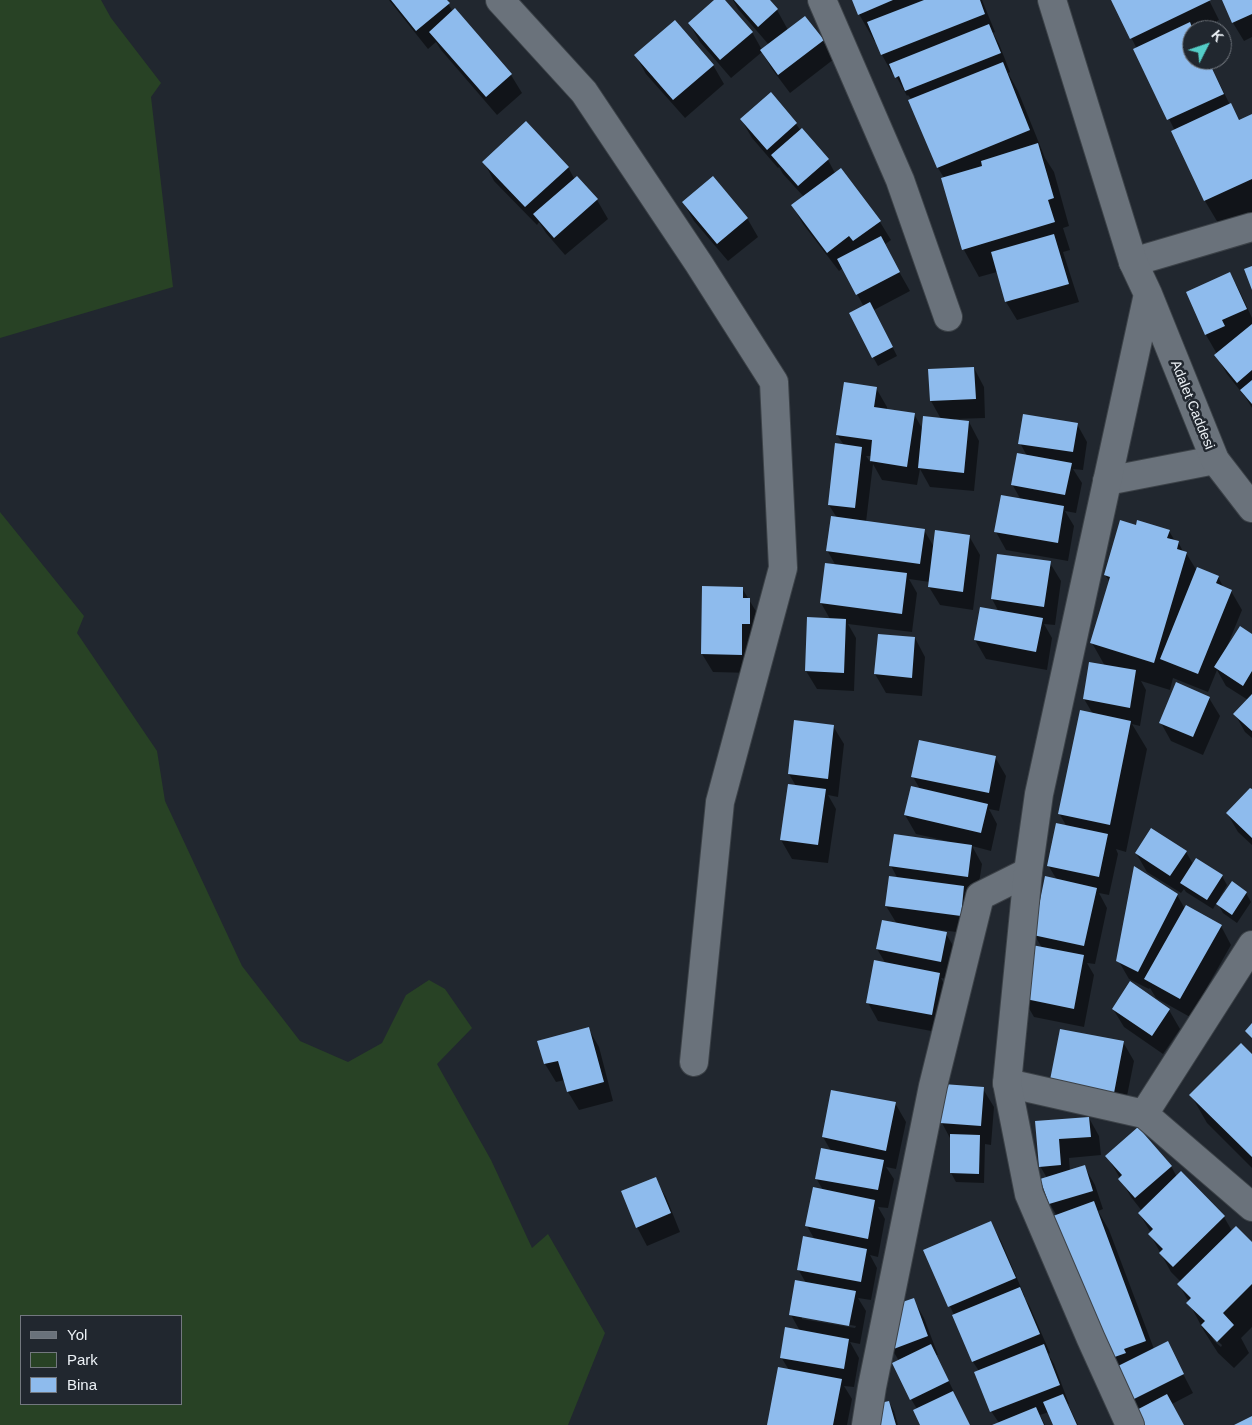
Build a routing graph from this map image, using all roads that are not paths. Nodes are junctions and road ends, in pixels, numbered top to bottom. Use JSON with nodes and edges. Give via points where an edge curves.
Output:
{"nodes":[{"id":1,"x":500,"y":0,"type":"edge"},
{"id":2,"x":822,"y":0,"type":"edge"},
{"id":3,"x":1058,"y":2,"type":"edge"},
{"id":4,"x":1252,"y":227,"type":"edge"},
{"id":5,"x":1133,"y":262,"type":"junction"},
{"id":6,"x":1148,"y":294,"type":"junction"},
{"id":7,"x":948,"y":317,"type":"dead end"},
{"id":8,"x":1215,"y":460,"type":"junction"},
{"id":9,"x":1107,"y":481,"type":"junction"},
{"id":10,"x":1252,"y":508,"type":"edge"},
{"id":11,"x":1028,"y":872,"type":"junction"},
{"id":12,"x":1252,"y":945,"type":"edge"},
{"id":13,"x":694,"y":1062,"type":"dead end"},
{"id":14,"x":1007,"y":1083,"type":"junction"},
{"id":15,"x":1144,"y":1114,"type":"junction"},
{"id":16,"x":1252,"y":1207,"type":"edge"},
{"id":17,"x":866,"y":1425,"type":"edge"},
{"id":18,"x":1130,"y":1425,"type":"edge"}],
"edges":[{"from":1,"to":13,"type":"street","via":[[584,92],[774,382],[783,568],[720,802]]},
{"from":2,"to":7,"type":"street","via":[[900,180]]},
{"from":3,"to":5,"type":"street","name":"Adalet Caddesi"},
{"from":4,"to":5,"type":"street"},
{"from":5,"to":6,"type":"street","name":"Adalet Caddesi"},
{"from":6,"to":8,"type":"street","name":"Adalet Caddesi"},
{"from":6,"to":9,"type":"street"},
{"from":8,"to":9,"type":"street"},
{"from":8,"to":10,"type":"street","name":"Adalet Caddesi"},
{"from":9,"to":11,"type":"street","via":[[1038,794]]},
{"from":11,"to":14,"type":"street"},
{"from":11,"to":17,"type":"street","via":[[980,896],[933,1086]]},
{"from":12,"to":15,"type":"street"},
{"from":14,"to":15,"type":"street"},
{"from":14,"to":18,"type":"street","via":[[1029,1194]]},
{"from":15,"to":16,"type":"street"}]}
